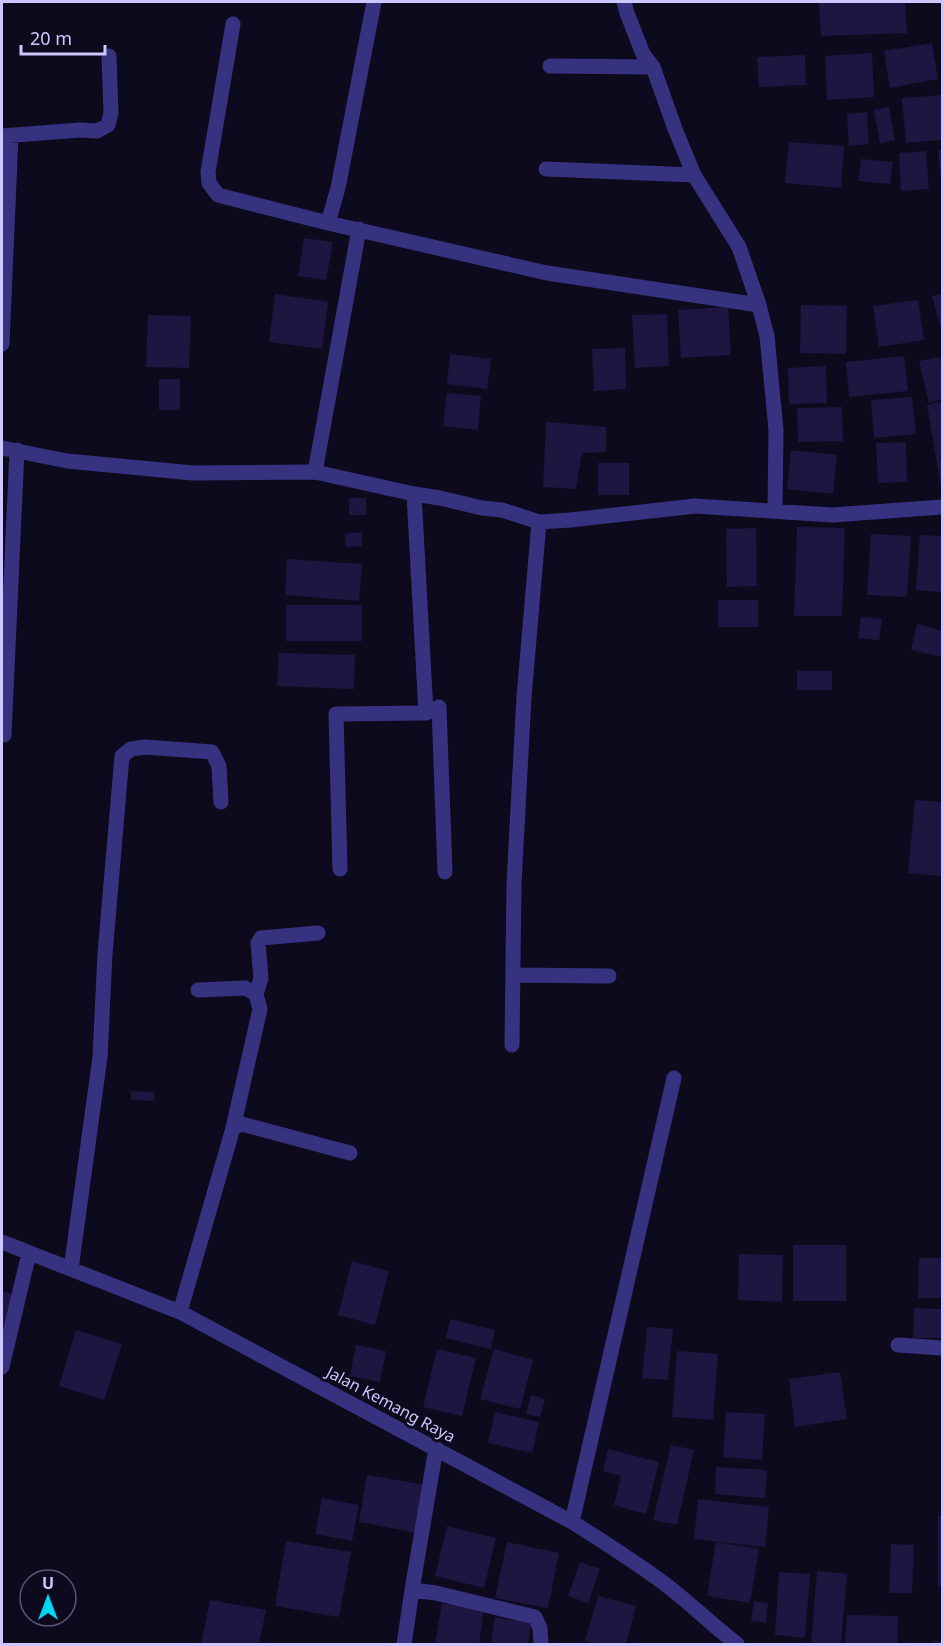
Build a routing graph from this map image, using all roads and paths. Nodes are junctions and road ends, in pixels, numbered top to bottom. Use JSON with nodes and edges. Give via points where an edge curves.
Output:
{"nodes":[{"id":1,"x":374,"y":2,"type":"edge"},
{"id":2,"x":624,"y":2,"type":"edge"},
{"id":3,"x":233,"y":24,"type":"dead end"},
{"id":4,"x":109,"y":56,"type":"dead end"},
{"id":5,"x":550,"y":66,"type":"dead end"},
{"id":6,"x":653,"y":67,"type":"junction"},
{"id":7,"x":6,"y":136,"type":"edge"},
{"id":8,"x":546,"y":169,"type":"dead end"},
{"id":9,"x":694,"y":175,"type":"junction"},
{"id":10,"x":328,"y":223,"type":"junction"},
{"id":11,"x":359,"y":229,"type":"junction"},
{"id":12,"x":759,"y":305,"type":"junction"},
{"id":13,"x":2,"y":344,"type":"edge"},
{"id":14,"x":9,"y":449,"type":"edge"},
{"id":15,"x":315,"y":472,"type":"junction"},
{"id":16,"x":414,"y":494,"type":"junction"},
{"id":17,"x":942,"y":507,"type":"edge"},
{"id":18,"x":776,"y":511,"type":"junction"},
{"id":19,"x":539,"y":522,"type":"junction"},
{"id":20,"x":426,"y":713,"type":"junction"},
{"id":21,"x":4,"y":735,"type":"dead end"},
{"id":22,"x":220,"y":802,"type":"dead end"},
{"id":23,"x":340,"y":869,"type":"dead end"},
{"id":24,"x":445,"y":872,"type":"dead end"},
{"id":25,"x":318,"y":933,"type":"dead end"},
{"id":26,"x":513,"y":975,"type":"junction"},
{"id":27,"x":609,"y":976,"type":"dead end"},
{"id":28,"x":198,"y":990,"type":"dead end"},
{"id":29,"x":256,"y":994,"type":"junction"},
{"id":30,"x":512,"y":1045,"type":"dead end"},
{"id":31,"x":674,"y":1078,"type":"dead end"},
{"id":32,"x":233,"y":1128,"type":"junction"},
{"id":33,"x":350,"y":1153,"type":"dead end"},
{"id":34,"x":2,"y":1242,"type":"edge"},
{"id":35,"x":30,"y":1253,"type":"junction"},
{"id":36,"x":71,"y":1269,"type":"junction"},
{"id":37,"x":180,"y":1312,"type":"junction"},
{"id":38,"x":898,"y":1345,"type":"dead end"},
{"id":39,"x":942,"y":1348,"type":"edge"},
{"id":40,"x":2,"y":1367,"type":"edge"},
{"id":41,"x":436,"y":1448,"type":"junction"},
{"id":42,"x":572,"y":1522,"type":"junction"},
{"id":43,"x":412,"y":1590,"type":"junction"},
{"id":44,"x":404,"y":1644,"type":"edge"},
{"id":45,"x":541,"y":1644,"type":"edge"},
{"id":46,"x":736,"y":1644,"type":"edge"}],
"edges":[{"from":1,"to":10,"type":"street"},
{"from":2,"to":6,"type":"street"},
{"from":3,"to":10,"type":"street","via":[[209,183],[218,195]]},
{"from":4,"to":7,"type":"street","via":[[108,125],[97,131]]},
{"from":5,"to":6,"type":"street"},
{"from":6,"to":9,"type":"street"},
{"from":7,"to":13,"type":"street"},
{"from":8,"to":9,"type":"street"},
{"from":9,"to":12,"type":"street","via":[[738,247]]},
{"from":10,"to":11,"type":"street"},
{"from":11,"to":12,"type":"street","via":[[547,273]]},
{"from":11,"to":15,"type":"street"},
{"from":12,"to":18,"type":"street","via":[[767,336],[776,430]]},
{"from":14,"to":15,"type":"street","via":[[68,460],[193,473]]},
{"from":14,"to":21,"type":"street"},
{"from":15,"to":16,"type":"street"},
{"from":16,"to":19,"type":"street","via":[[502,510]]},
{"from":16,"to":20,"type":"street"},
{"from":17,"to":18,"type":"street","via":[[832,515]]},
{"from":18,"to":19,"type":"street","via":[[695,506]]},
{"from":19,"to":26,"type":"street","via":[[514,883]]},
{"from":20,"to":23,"type":"street","via":[[336,714]]},
{"from":20,"to":24,"type":"street","via":[[439,707]]},
{"from":22,"to":36,"type":"street","via":[[219,766],[212,752],[145,747],[131,749],[122,756],[100,1058]]},
{"from":25,"to":29,"type":"street","via":[[261,938],[261,978]]},
{"from":26,"to":27,"type":"street"},
{"from":26,"to":30,"type":"street"},
{"from":28,"to":29,"type":"street","via":[[245,988]]},
{"from":29,"to":32,"type":"street","via":[[260,1009]]},
{"from":31,"to":42,"type":"street"},
{"from":32,"to":33,"type":"street","via":[[242,1124]]},
{"from":32,"to":37,"type":"street"},
{"from":34,"to":35,"type":"street","name":"Jalan Kemang Raya"},
{"from":35,"to":36,"type":"street","name":"Jalan Kemang Raya"},
{"from":35,"to":40,"type":"street"},
{"from":36,"to":37,"type":"street","name":"Jalan Kemang Raya"},
{"from":37,"to":41,"type":"street","name":"Jalan Kemang Raya"},
{"from":38,"to":39,"type":"street"},
{"from":41,"to":42,"type":"street","name":"Jalan Kemang Raya"},
{"from":41,"to":43,"type":"street"},
{"from":42,"to":46,"type":"street","name":"Jalan Kemang Raya","via":[[667,1586]]},
{"from":43,"to":44,"type":"street"},
{"from":43,"to":45,"type":"street","via":[[535,1617]]}]}
